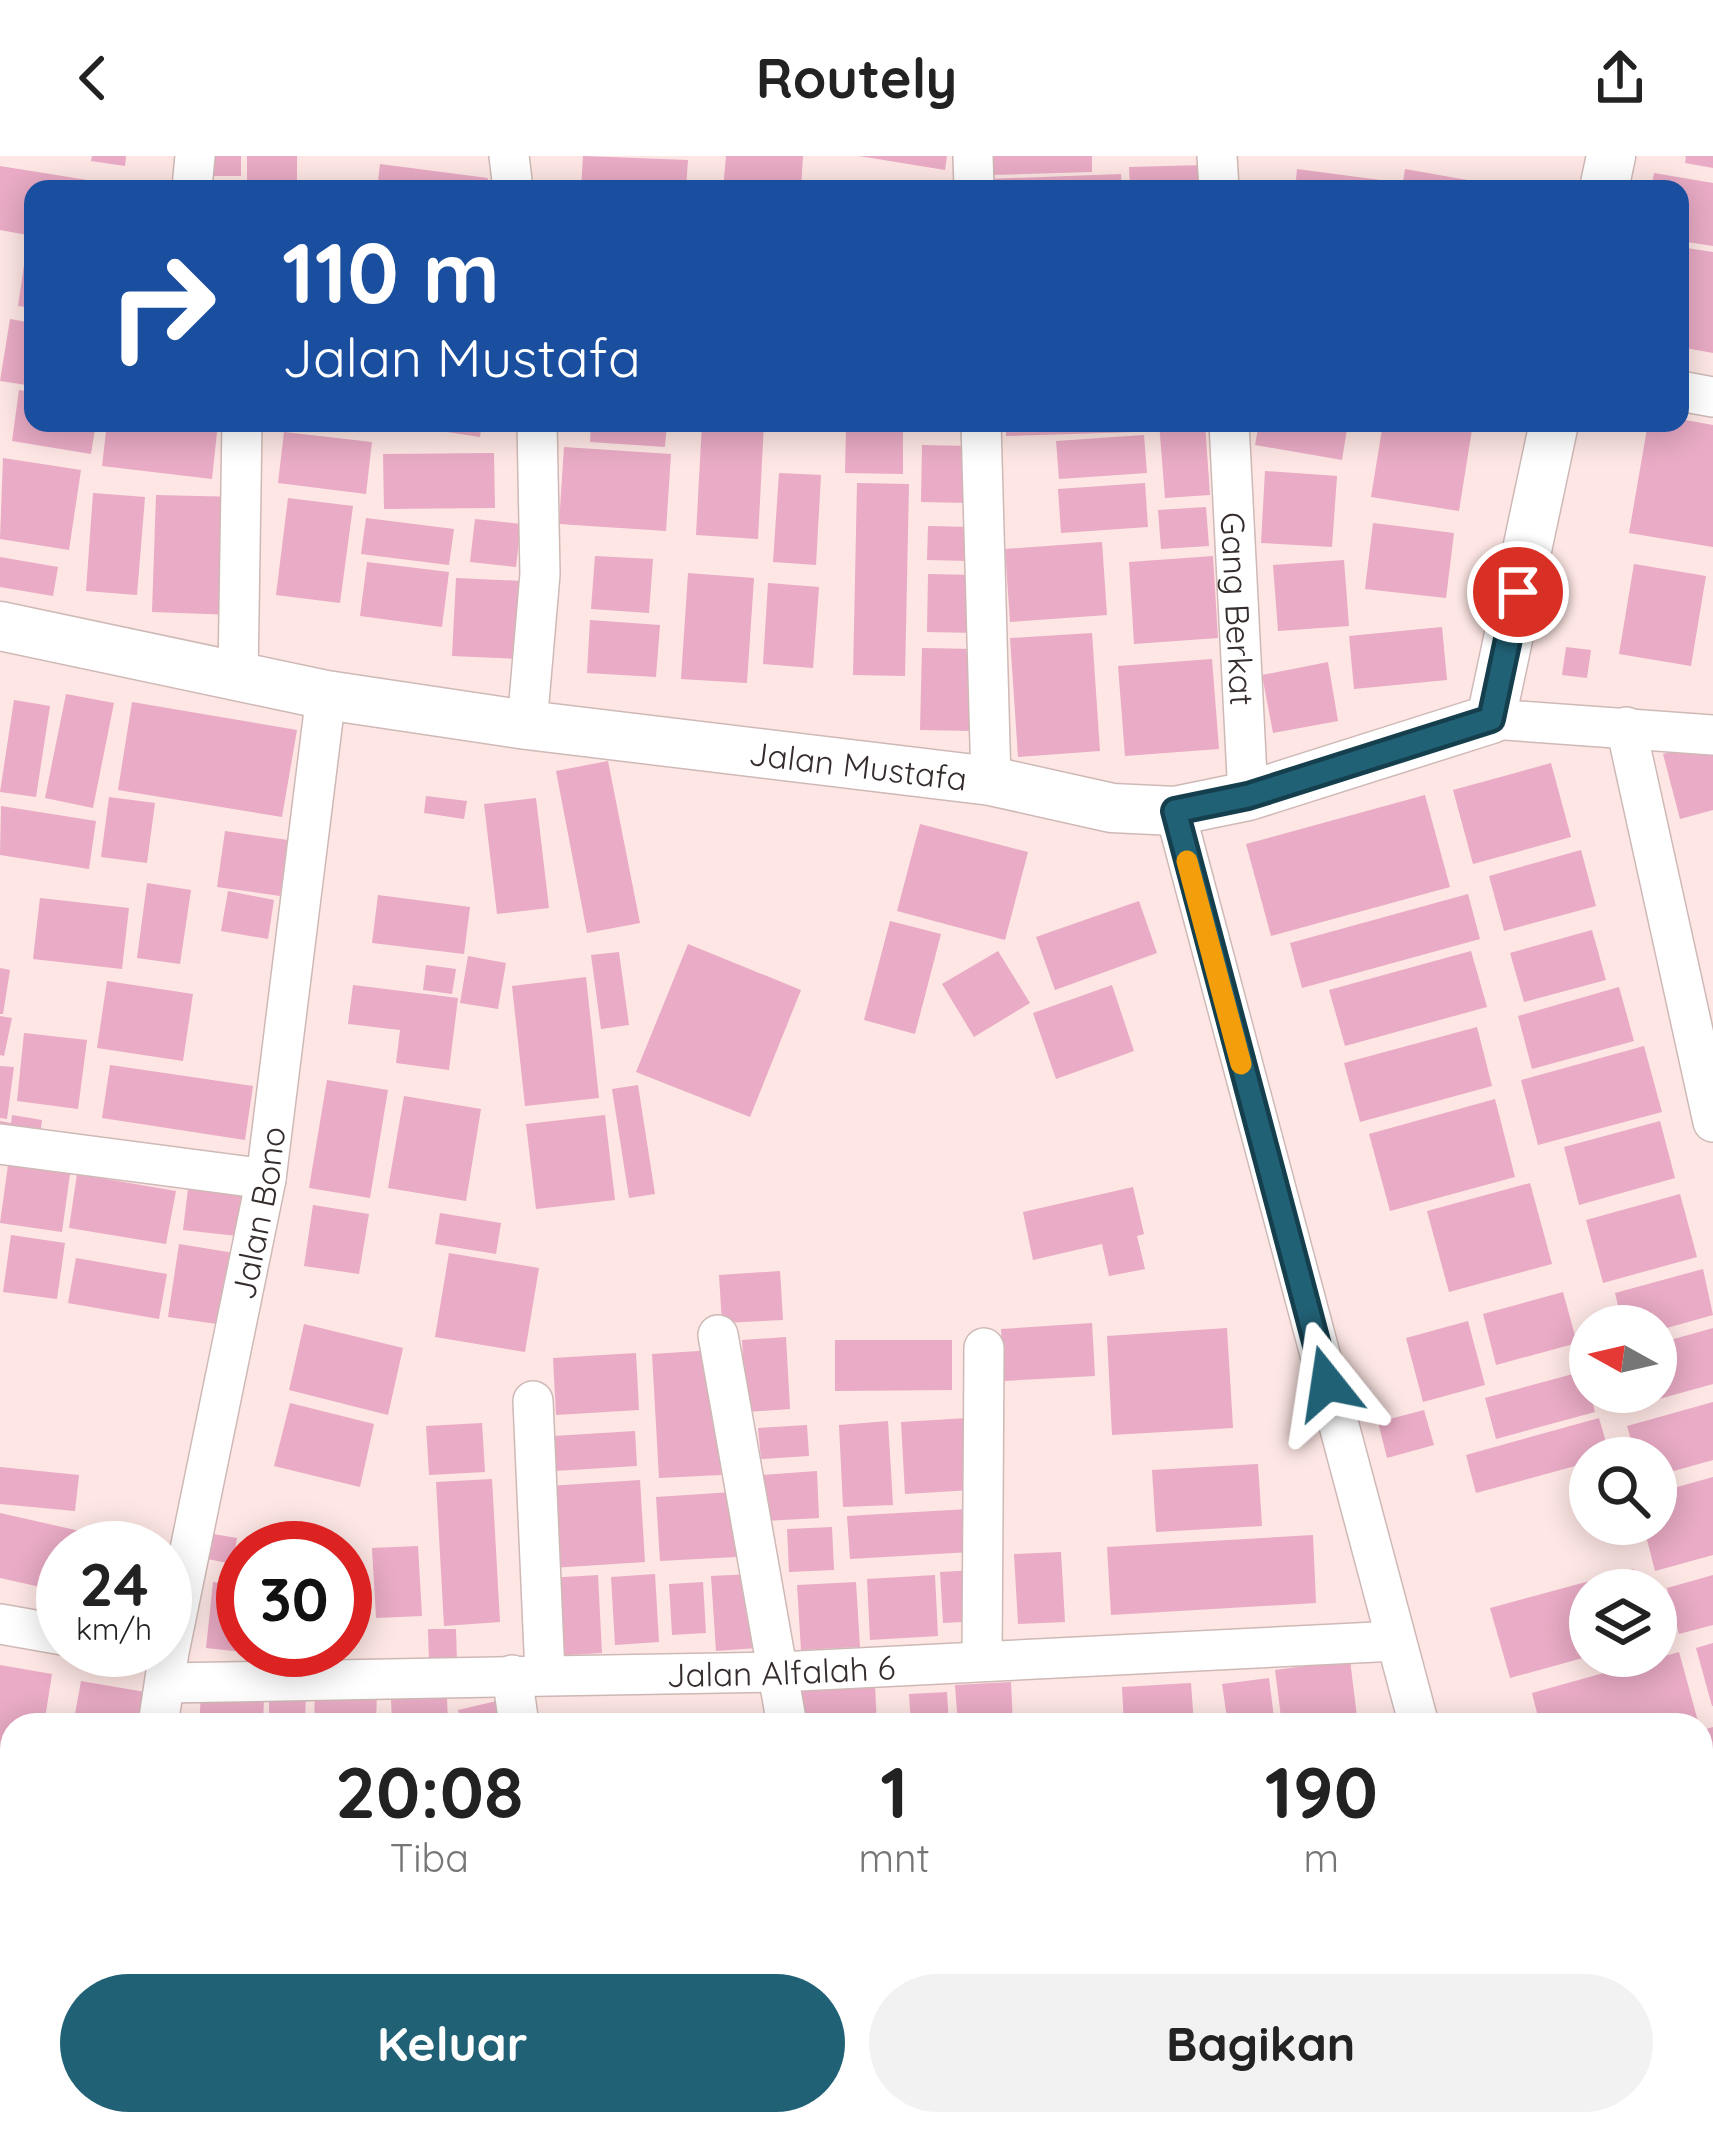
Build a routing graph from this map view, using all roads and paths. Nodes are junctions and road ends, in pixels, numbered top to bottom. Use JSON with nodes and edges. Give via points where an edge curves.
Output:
{"nodes":[{"id":1,"x":242,"y":432,"type":"edge"},
{"id":2,"x":537,"y":432,"type":"edge"},
{"id":3,"x":981,"y":432,"type":"edge"},
{"id":4,"x":1229,"y":432,"type":"edge"},
{"id":5,"x":1552,"y":432,"type":"edge"},
{"id":6,"x":0,"y":626,"type":"edge"},
{"id":7,"x":238,"y":676,"type":"junction"},
{"id":8,"x":326,"y":695,"type":"junction"},
{"id":9,"x":1491,"y":719,"type":"junction"},
{"id":10,"x":527,"y":725,"type":"junction"},
{"id":11,"x":1626,"y":727,"type":"junction"},
{"id":12,"x":1713,"y":735,"type":"edge"},
{"id":13,"x":991,"y":781,"type":"junction"},
{"id":14,"x":1248,"y":796,"type":"junction"},
{"id":15,"x":1175,"y":811,"type":"junction"},
{"id":16,"x":1713,"y":1122,"type":"edge"},
{"id":17,"x":0,"y":1144,"type":"edge"},
{"id":18,"x":266,"y":1179,"type":"junction"},
{"id":19,"x":718,"y":1335,"type":"dead end"},
{"id":20,"x":984,"y":1348,"type":"dead end"},
{"id":21,"x":533,"y":1401,"type":"dead end"},
{"id":22,"x":192,"y":1526,"type":"edge"},
{"id":23,"x":0,"y":1624,"type":"edge"},
{"id":24,"x":36,"y":1630,"type":"edge"},
{"id":25,"x":1396,"y":1641,"type":"junction"},
{"id":26,"x":982,"y":1661,"type":"junction"},
{"id":27,"x":192,"y":1663,"type":"edge"},
{"id":28,"x":779,"y":1672,"type":"junction"},
{"id":29,"x":528,"y":1675,"type":"junction"},
{"id":30,"x":162,"y":1677,"type":"edge"},
{"id":31,"x":159,"y":1713,"type":"edge"},
{"id":32,"x":521,"y":1713,"type":"edge"},
{"id":33,"x":785,"y":1713,"type":"edge"},
{"id":34,"x":1416,"y":1713,"type":"edge"}],
"edges":[{"from":1,"to":7,"type":"street"},
{"from":2,"to":10,"type":"street","via":[[540,574]]},
{"from":3,"to":13,"type":"street"},
{"from":4,"to":14,"type":"street","name":"Gang Berkat"},
{"from":5,"to":9,"type":"street"},
{"from":6,"to":7,"type":"street","name":"Jalan Mustafa"},
{"from":7,"to":8,"type":"street","name":"Jalan Mustafa"},
{"from":8,"to":10,"type":"street","name":"Jalan Mustafa"},
{"from":8,"to":18,"type":"street","name":"Jalan Bono"},
{"from":9,"to":11,"type":"street","name":"Jalan Mustafa"},
{"from":9,"to":14,"type":"street","name":"Jalan Mustafa"},
{"from":10,"to":13,"type":"street","name":"Jalan Mustafa"},
{"from":11,"to":12,"type":"street","name":"Jalan Mustafa"},
{"from":11,"to":16,"type":"street"},
{"from":13,"to":15,"type":"street","name":"Jalan Mustafa","via":[[1112,808]]},
{"from":14,"to":15,"type":"street","name":"Jalan Mustafa"},
{"from":15,"to":25,"type":"street"},
{"from":17,"to":18,"type":"street"},
{"from":18,"to":22,"type":"street","name":"Jalan Bono"},
{"from":19,"to":28,"type":"street"},
{"from":20,"to":26,"type":"street"},
{"from":21,"to":29,"type":"street"},
{"from":23,"to":24,"type":"street"},
{"from":25,"to":26,"type":"street","name":"Jalan Alfalah 6"},
{"from":25,"to":34,"type":"street"},
{"from":26,"to":28,"type":"street","name":"Jalan Alfalah 6"},
{"from":27,"to":29,"type":"street","name":"Jalan Alfalah 6"},
{"from":28,"to":29,"type":"street","name":"Jalan Alfalah 6"},
{"from":28,"to":33,"type":"street"},
{"from":29,"to":32,"type":"street"},
{"from":30,"to":31,"type":"street","name":"Jalan Bono"}]}
